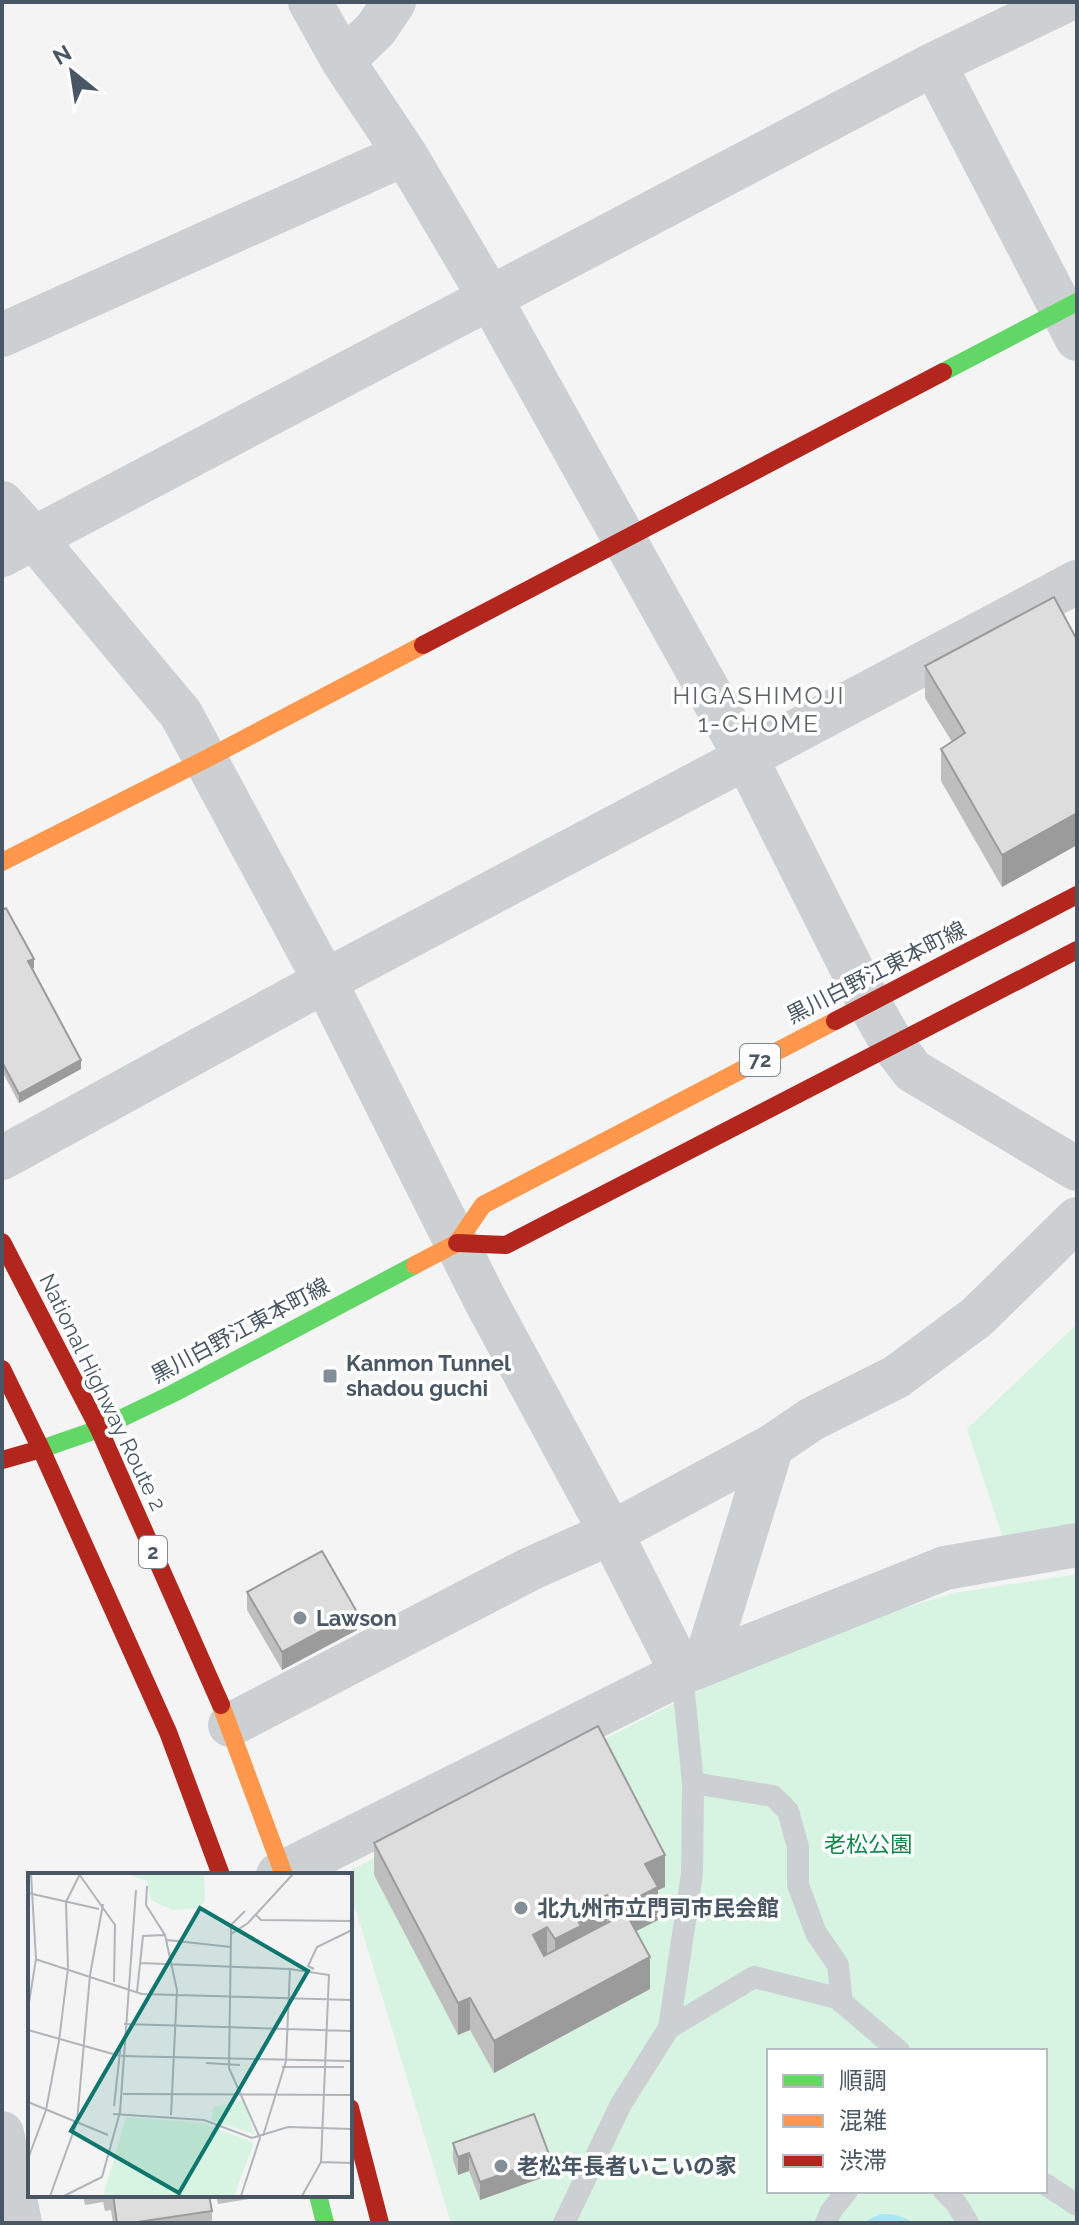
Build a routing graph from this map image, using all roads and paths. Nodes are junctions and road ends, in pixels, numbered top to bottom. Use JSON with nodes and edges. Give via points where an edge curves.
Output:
{"nodes":[{"id":1,"x":310,"y":2,"type":"edge"},
{"id":2,"x":394,"y":2,"type":"edge"},
{"id":3,"x":1063,"y":2,"type":"edge"},
{"id":4,"x":343,"y":61,"type":"junction"},
{"id":5,"x":934,"y":64,"type":"junction"},
{"id":6,"x":405,"y":154,"type":"junction"},
{"id":7,"x":490,"y":298,"type":"junction"},
{"id":8,"x":1072,"y":318,"type":"edge"},
{"id":9,"x":2,"y":335,"type":"edge"},
{"id":10,"x":2,"y":503,"type":"edge"},
{"id":11,"x":624,"y":539,"type":"junction"},
{"id":12,"x":18,"y":546,"type":"edge"},
{"id":13,"x":1077,"y":582,"type":"edge"},
{"id":14,"x":746,"y":758,"type":"junction"},
{"id":15,"x":206,"y":759,"type":"junction"},
{"id":16,"x":2,"y":862,"type":"edge"},
{"id":17,"x":1077,"y":895,"type":"edge"},
{"id":18,"x":1077,"y":950,"type":"edge"},
{"id":19,"x":325,"y":981,"type":"junction"},
{"id":20,"x":869,"y":1003,"type":"junction"},
{"id":21,"x":893,"y":1045,"type":"junction"},
{"id":22,"x":2,"y":1158,"type":"edge"},
{"id":23,"x":1077,"y":1169,"type":"edge"},
{"id":24,"x":1077,"y":1219,"type":"edge"},
{"id":25,"x":2,"y":1242,"type":"edge"},
{"id":26,"x":457,"y":1243,"type":"junction"},
{"id":27,"x":2,"y":1369,"type":"edge"},
{"id":28,"x":99,"y":1429,"type":"junction"},
{"id":29,"x":772,"y":1446,"type":"junction"},
{"id":30,"x":41,"y":1449,"type":"junction"},
{"id":31,"x":2,"y":1460,"type":"edge"},
{"id":32,"x":611,"y":1533,"type":"junction"},
{"id":33,"x":1077,"y":1545,"type":"edge"},
{"id":34,"x":694,"y":1668,"type":"junction"},
{"id":35,"x":230,"y":1725,"type":"junction"},
{"id":36,"x":693,"y":1783,"type":"junction"},
{"id":37,"x":217,"y":1864,"type":"edge"},
{"id":38,"x":276,"y":1873,"type":"edge"},
{"id":39,"x":281,"y":1873,"type":"edge"},
{"id":40,"x":283,"y":1873,"type":"edge"},
{"id":41,"x":842,"y":2003,"type":"junction"},
{"id":42,"x":669,"y":2028,"type":"junction"},
{"id":43,"x":897,"y":2049,"type":"edge"},
{"id":44,"x":352,"y":2116,"type":"edge"},
{"id":45,"x":9,"y":2135,"type":"edge"},
{"id":46,"x":1047,"y":2185,"type":"edge"},
{"id":47,"x":845,"y":2193,"type":"edge"},
{"id":48,"x":946,"y":2193,"type":"edge"},
{"id":49,"x":318,"y":2197,"type":"edge"},
{"id":50,"x":1077,"y":2205,"type":"edge"},
{"id":51,"x":20,"y":2223,"type":"edge"},
{"id":52,"x":325,"y":2223,"type":"edge"},
{"id":53,"x":380,"y":2223,"type":"edge"},
{"id":54,"x":564,"y":2223,"type":"edge"},
{"id":55,"x":826,"y":2223,"type":"edge"},
{"id":56,"x":968,"y":2223,"type":"edge"}],
"edges":[{"from":1,"to":4,"type":"street"},
{"from":2,"to":4,"type":"street","via":[[376,29]]},
{"from":3,"to":5,"type":"street"},
{"from":4,"to":6,"type":"street"},
{"from":5,"to":7,"type":"street"},
{"from":5,"to":8,"type":"street"},
{"from":6,"to":7,"type":"street"},
{"from":6,"to":9,"type":"street"},
{"from":7,"to":11,"type":"street"},
{"from":7,"to":12,"type":"street"},
{"from":8,"to":11,"type":"main road"},
{"from":10,"to":12,"type":"street"},
{"from":11,"to":14,"type":"street"},
{"from":11,"to":15,"type":"main road"},
{"from":12,"to":15,"type":"street","via":[[181,714]]},
{"from":13,"to":14,"type":"street"},
{"from":14,"to":19,"type":"street"},
{"from":14,"to":20,"type":"street"},
{"from":15,"to":16,"type":"main road"},
{"from":15,"to":19,"type":"street"},
{"from":17,"to":20,"type":"main road","name":"黒川白野江東本町線","number":"72"},
{"from":18,"to":21,"type":"main road","number":"72"},
{"from":19,"to":22,"type":"street"},
{"from":19,"to":26,"type":"street"},
{"from":20,"to":21,"type":"street"},
{"from":20,"to":26,"type":"main road","name":"黒川白野江東本町線","number":"72","via":[[483,1205]]},
{"from":21,"to":23,"type":"street","via":[[913,1071]]},
{"from":21,"to":26,"type":"main road","number":"72","via":[[506,1245]]},
{"from":24,"to":29,"type":"street","via":[[977,1317],[896,1377],[812,1419]]},
{"from":25,"to":28,"type":"main road","name":"National Highway Route 2","number":"2"},
{"from":26,"to":28,"type":"main road","name":"黒川白野江東本町線","number":"72"},
{"from":26,"to":32,"type":"street"},
{"from":27,"to":30,"type":"main road"},
{"from":28,"to":30,"type":"main road","name":"黒川白野江東本町線","number":"72"},
{"from":28,"to":35,"type":"main road","name":"National Highway Route 2","number":"2"},
{"from":29,"to":32,"type":"street"},
{"from":29,"to":34,"type":"street"},
{"from":30,"to":31,"type":"main road","name":"黒川白野江東本町線"},
{"from":30,"to":37,"type":"main road","via":[[168,1732]]},
{"from":32,"to":34,"type":"street"},
{"from":32,"to":35,"type":"street","via":[[530,1569]]},
{"from":33,"to":34,"type":"street","via":[[945,1568]]},
{"from":34,"to":36,"type":"lane"},
{"from":34,"to":40,"type":"street"},
{"from":35,"to":39,"type":"main road","name":"National Highway Route 2","number":"2"},
{"from":36,"to":41,"type":"lane","via":[[773,1796],[788,1811],[798,1847],[798,1885],[816,1933],[838,1965]]},
{"from":36,"to":42,"type":"lane","via":[[692,1874]]},
{"from":37,"to":38,"type":"street"},
{"from":41,"to":42,"type":"lane","via":[[754,1977]]},
{"from":41,"to":43,"type":"lane"},
{"from":42,"to":54,"type":"lane","via":[[621,2104]]},
{"from":44,"to":53,"type":"main road"},
{"from":45,"to":51,"type":"street"},
{"from":46,"to":50,"type":"lane"},
{"from":47,"to":55,"type":"lane"},
{"from":48,"to":56,"type":"lane"},
{"from":49,"to":52,"type":"main road"}]}
